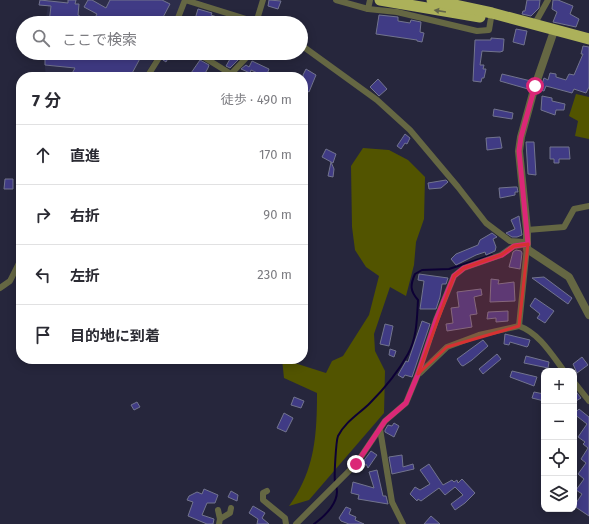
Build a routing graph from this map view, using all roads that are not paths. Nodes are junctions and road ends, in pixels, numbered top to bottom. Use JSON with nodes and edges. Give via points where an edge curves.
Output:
{"nodes":[{"id":1,"x":185,"y":0,"type":"edge"},
{"id":2,"x":263,"y":0,"type":"edge"},
{"id":3,"x":336,"y":0,"type":"edge"},
{"id":4,"x":370,"y":0,"type":"edge"},
{"id":5,"x":380,"y":0,"type":"edge"},
{"id":6,"x":432,"y":0,"type":"edge"},
{"id":7,"x":548,"y":0,"type":"edge"},
{"id":8,"x":368,"y":9,"type":"junction"},
{"id":9,"x":179,"y":16,"type":"edge"},
{"id":10,"x":235,"y":16,"type":"edge"},
{"id":11,"x":259,"y":16,"type":"edge"},
{"id":12,"x":491,"y":18,"type":"junction"},
{"id":13,"x":534,"y":25,"type":"junction"},
{"id":14,"x":554,"y":31,"type":"junction"},
{"id":15,"x":589,"y":39,"type":"edge"},
{"id":16,"x":308,"y":51,"type":"edge"},
{"id":17,"x":158,"y":60,"type":"edge"},
{"id":18,"x":207,"y":60,"type":"edge"},
{"id":19,"x":244,"y":60,"type":"edge"},
{"id":20,"x":150,"y":72,"type":"edge"},
{"id":21,"x":223,"y":72,"type":"edge"},
{"id":22,"x":233,"y":72,"type":"edge"},
{"id":23,"x":589,"y":206,"type":"edge"},
{"id":24,"x":527,"y":230,"type":"junction"},
{"id":25,"x":528,"y":245,"type":"junction"},
{"id":26,"x":16,"y":269,"type":"edge"},
{"id":27,"x":0,"y":288,"type":"edge"},
{"id":28,"x":589,"y":315,"type":"edge"},
{"id":29,"x":519,"y":326,"type":"junction"},
{"id":30,"x":562,"y":368,"type":"edge"},
{"id":31,"x":418,"y":374,"type":"junction"},
{"id":32,"x":577,"y":386,"type":"edge"},
{"id":33,"x":589,"y":400,"type":"edge"},
{"id":34,"x":380,"y":429,"type":"junction"},
{"id":35,"x":267,"y":491,"type":"dead end"},
{"id":36,"x":232,"y":508,"type":"dead end"},
{"id":37,"x":218,"y":510,"type":"dead end"},
{"id":38,"x":220,"y":522,"type":"edge"},
{"id":39,"x":286,"y":524,"type":"edge"},
{"id":40,"x":296,"y":524,"type":"edge"},
{"id":41,"x":403,"y":524,"type":"edge"}],
"edges":[{"from":1,"to":9,"type":"street"},
{"from":1,"to":10,"type":"street"},
{"from":2,"to":11,"type":"street"},
{"from":3,"to":8,"type":"street"},
{"from":4,"to":8,"type":"street"},
{"from":12,"to":5,"type":"highway","one_way":true},
{"from":6,"to":13,"type":"highway"},
{"from":7,"to":13,"type":"street"},
{"from":8,"to":12,"type":"street","via":[[397,12],[477,31],[489,30]]},
{"from":12,"to":13,"type":"highway"},
{"from":13,"to":14,"type":"highway"},
{"from":14,"to":15,"type":"highway"},
{"from":14,"to":24,"type":"street","via":[[535,86],[519,151]]},
{"from":16,"to":25,"type":"street","via":[[377,100],[410,130],[486,223],[510,241]]},
{"from":17,"to":20,"type":"street"},
{"from":18,"to":21,"type":"street"},
{"from":19,"to":22,"type":"street"},
{"from":23,"to":24,"type":"street","via":[[574,209],[564,227]]},
{"from":24,"to":25,"type":"street"},
{"from":25,"to":28,"type":"street","via":[[569,277]]},
{"from":25,"to":29,"type":"street"},
{"from":25,"to":31,"type":"street","via":[[514,246],[502,255],[464,268],[454,276]]},
{"from":26,"to":27,"type":"street","via":[[10,282]]},
{"from":29,"to":30,"type":"street","via":[[525,328],[545,346]]},
{"from":29,"to":31,"type":"street","via":[[479,335],[447,347]]},
{"from":31,"to":34,"type":"street","via":[[406,403],[385,421]]},
{"from":32,"to":33,"type":"street"},
{"from":34,"to":40,"type":"street","via":[[356,464]]},
{"from":34,"to":41,"type":"street","via":[[392,502]]},
{"from":35,"to":39,"type":"street","via":[[263,494],[263,500],[285,518]]},
{"from":36,"to":38,"type":"street"},
{"from":37,"to":38,"type":"street"}]}
